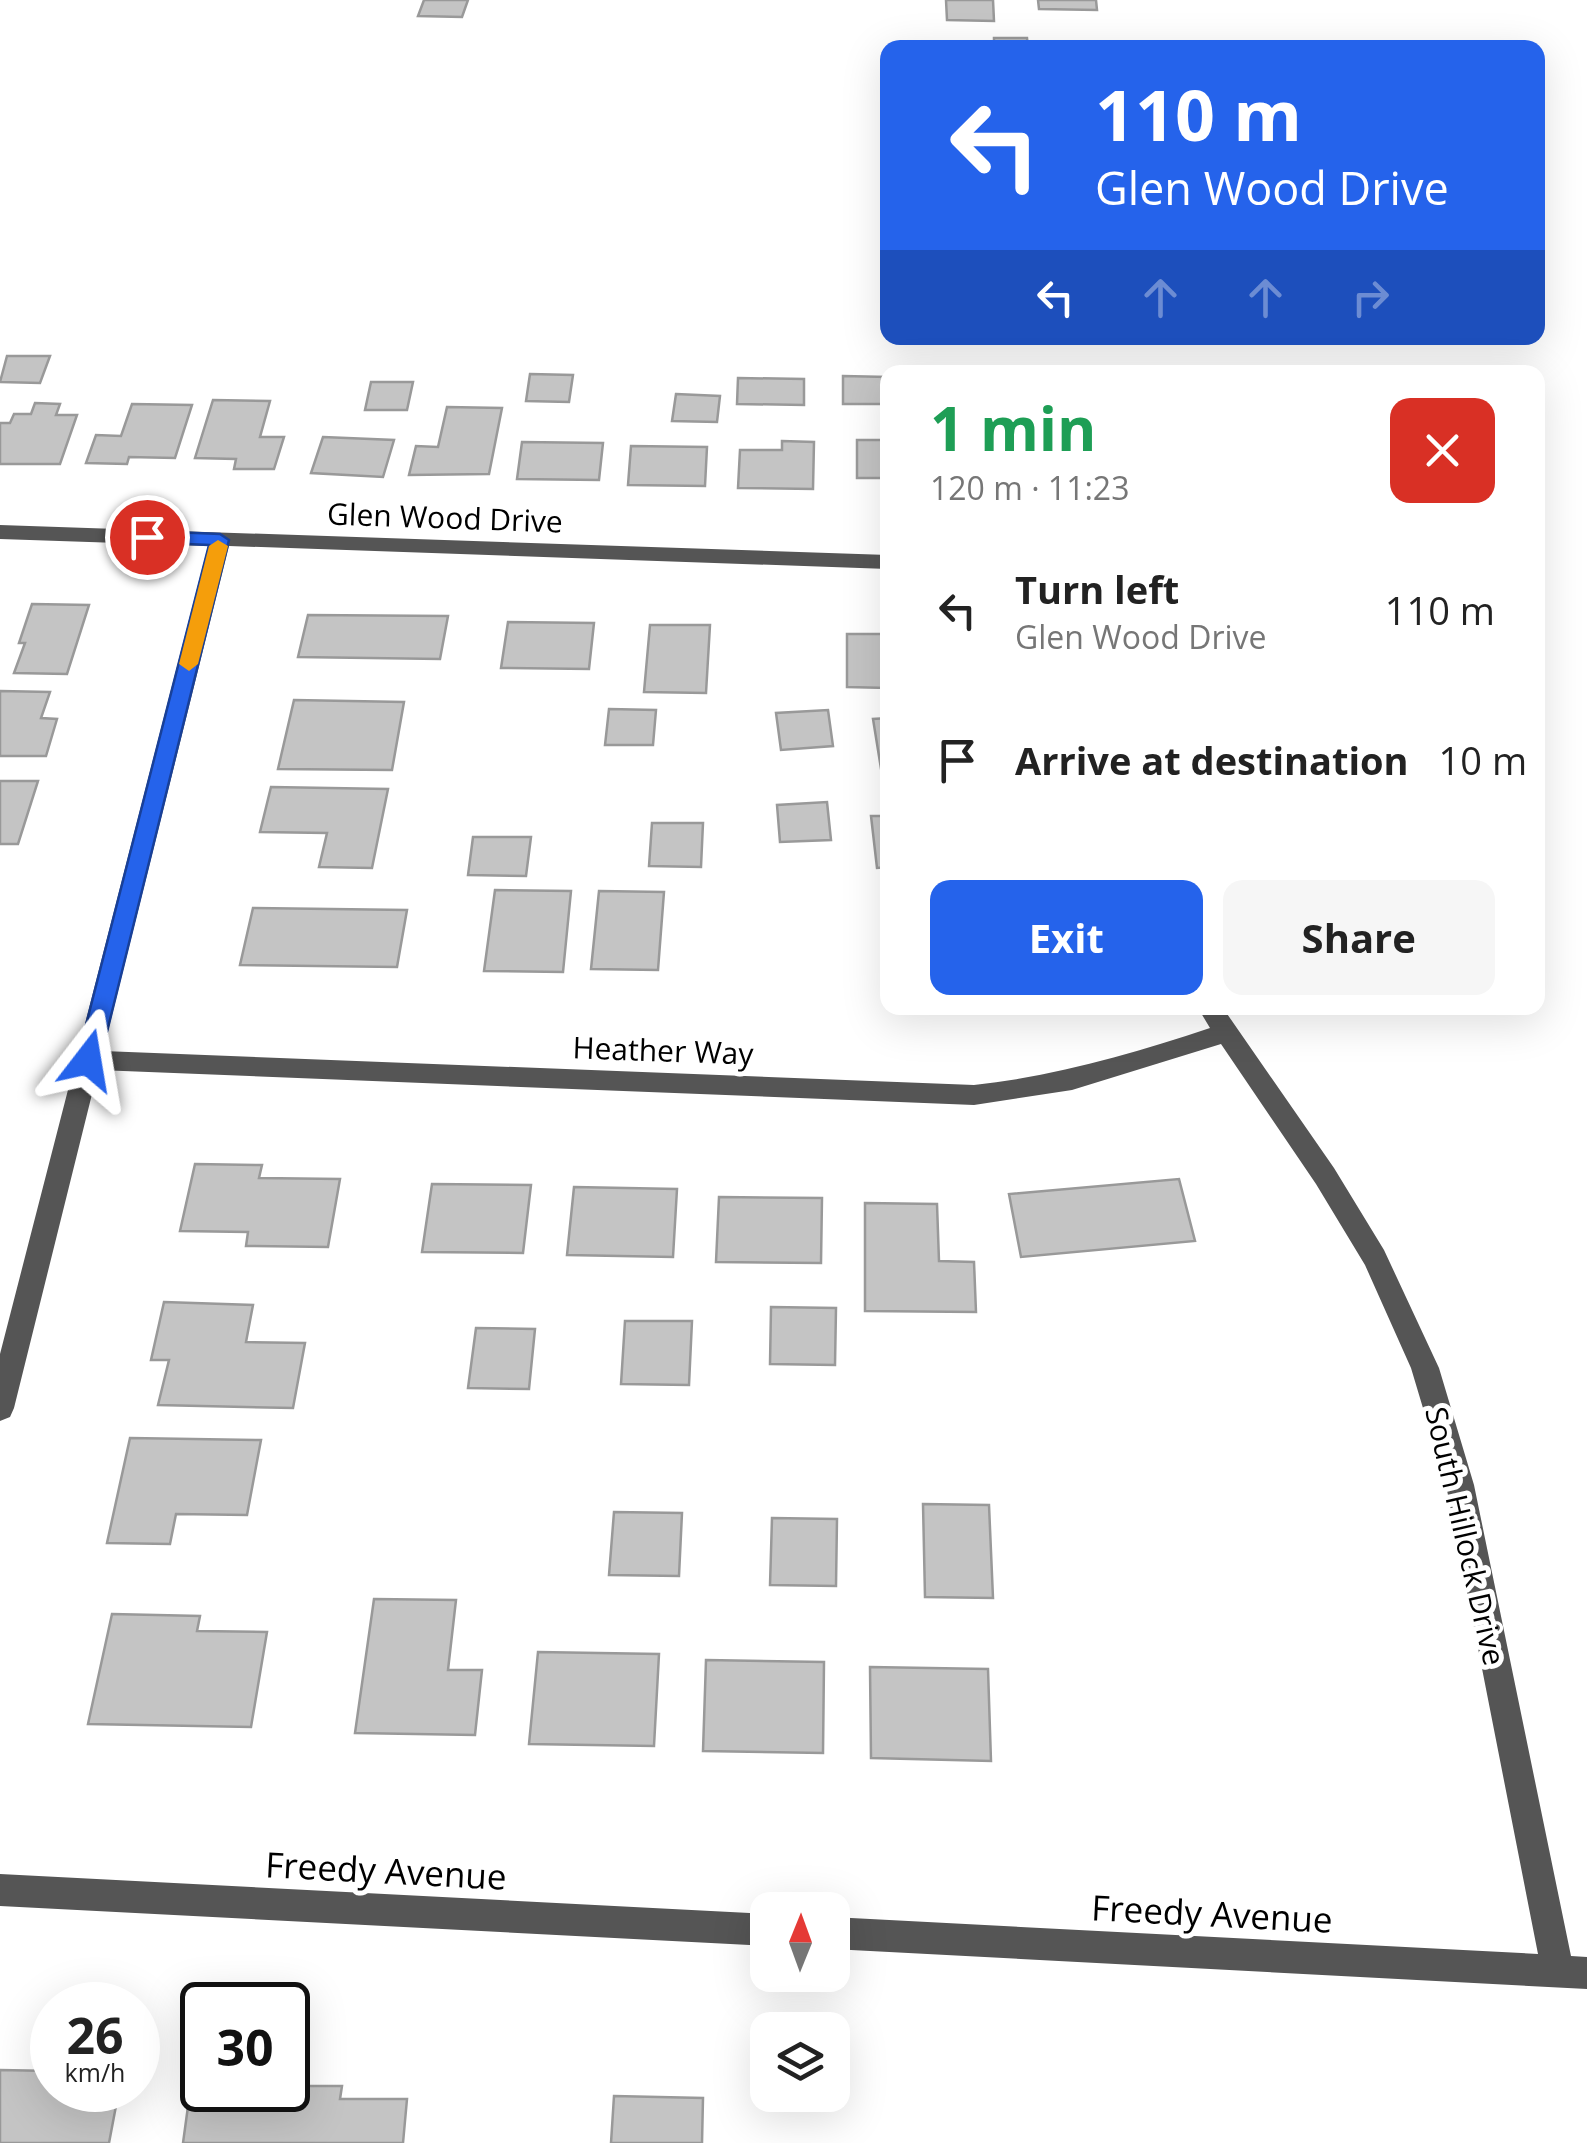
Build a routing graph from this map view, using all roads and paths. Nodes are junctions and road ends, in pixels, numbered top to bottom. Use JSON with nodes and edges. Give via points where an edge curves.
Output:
{"nodes":[{"id":1,"x":0,"y":532,"type":"edge"},
{"id":2,"x":220,"y":540,"type":"junction"},
{"id":3,"x":880,"y":562,"type":"edge"},
{"id":4,"x":1218,"y":1020,"type":"edge"},
{"id":5,"x":88,"y":1060,"type":"junction"},
{"id":6,"x":0,"y":1408,"type":"edge"},
{"id":7,"x":0,"y":1890,"type":"edge"},
{"id":8,"x":750,"y":1929,"type":"edge"},
{"id":9,"x":850,"y":1935,"type":"edge"},
{"id":10,"x":1572,"y":1972,"type":"edge"}],
"edges":[{"from":1,"to":2,"type":"street","name":"Glen Wood Drive"},
{"from":2,"to":3,"type":"street","name":"Glen Wood Drive"},
{"from":2,"to":5,"type":"street"},
{"from":4,"to":5,"type":"street","name":"Heather Way","via":[[1104,1074],[1038,1090],[974,1095]]},
{"from":4,"to":10,"type":"street","name":"South Hillock Drive","via":[[1374,1258],[1425,1368],[1460,1485]]},
{"from":5,"to":6,"type":"street"},
{"from":7,"to":8,"type":"street","name":"Freedy Avenue"},
{"from":9,"to":10,"type":"street","name":"Freedy Avenue"}]}
